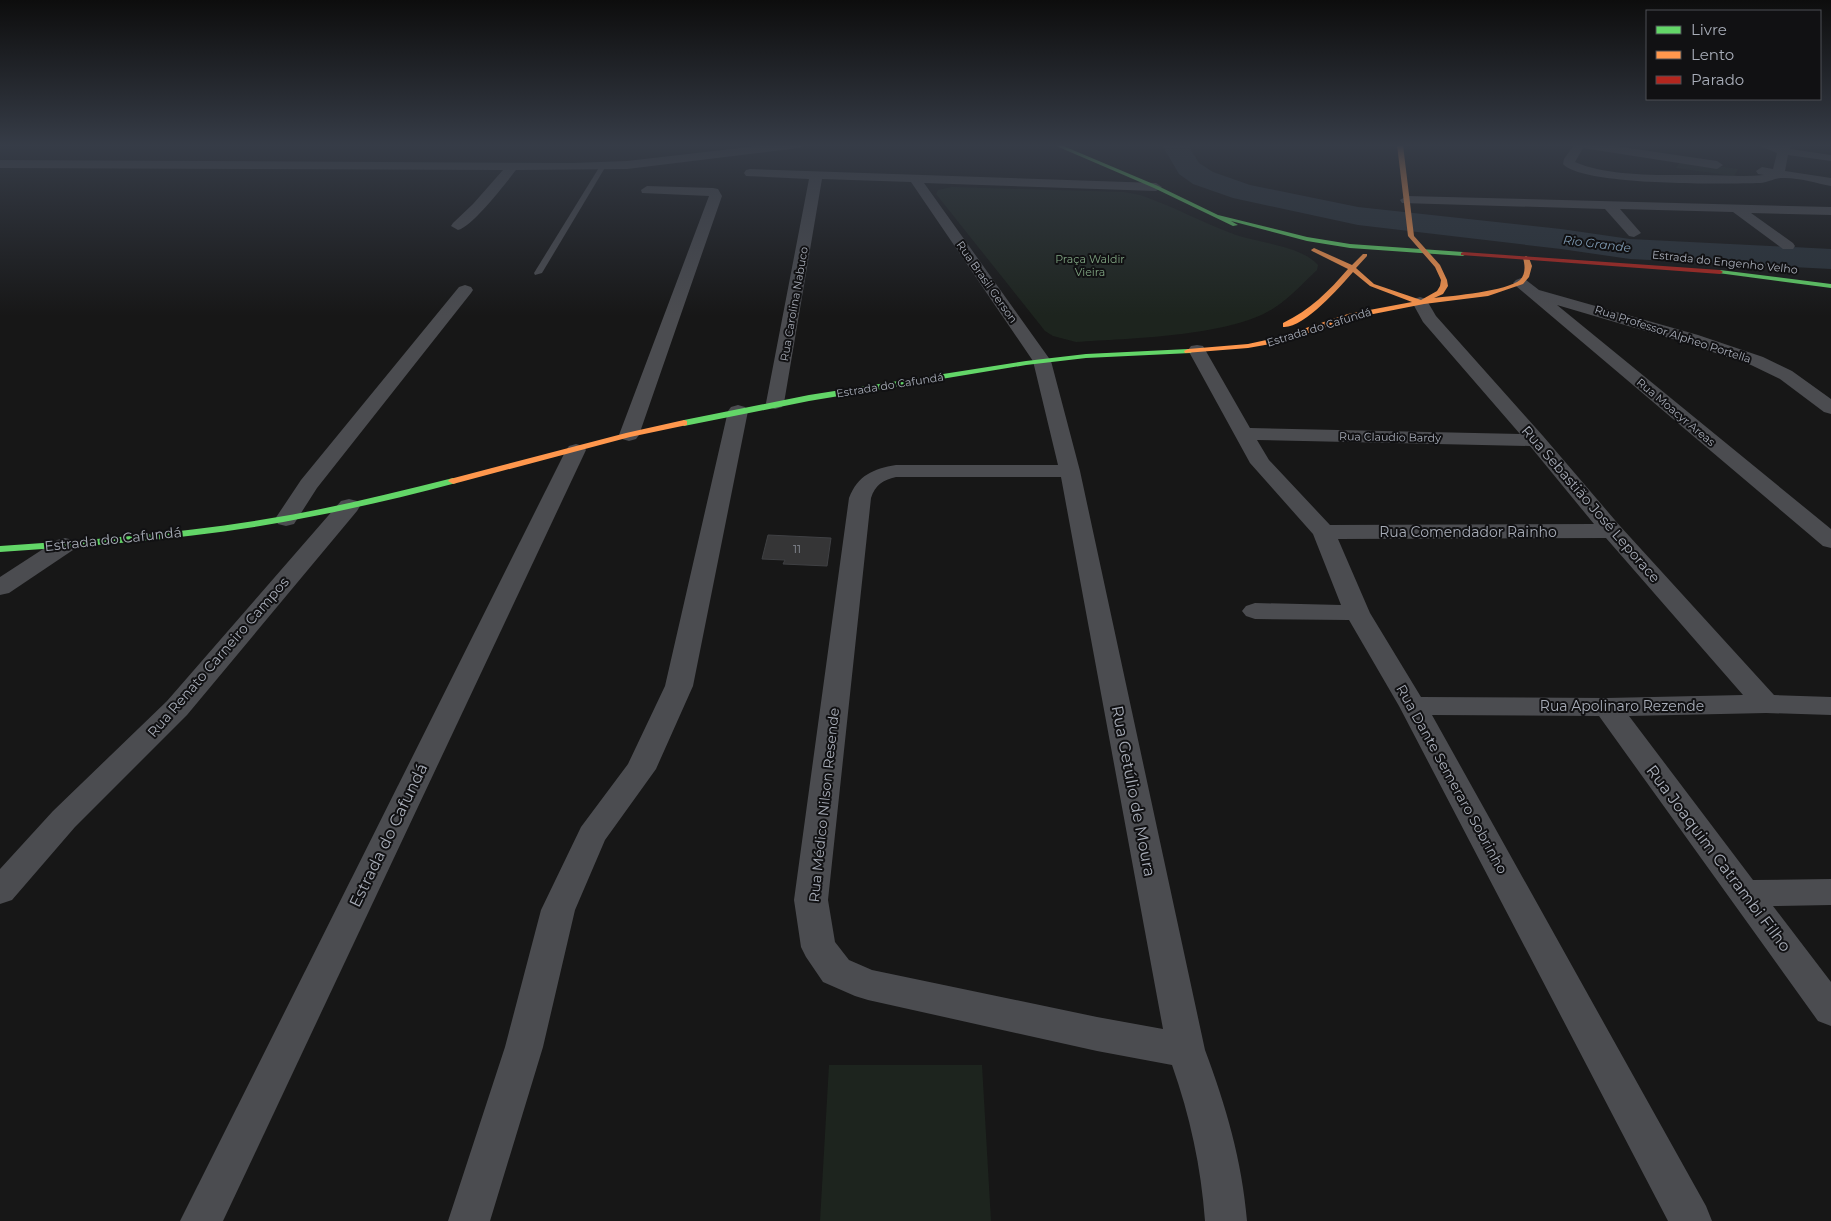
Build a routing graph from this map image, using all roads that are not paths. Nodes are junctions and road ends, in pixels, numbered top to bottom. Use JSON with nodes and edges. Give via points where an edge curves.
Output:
{"nodes":[{"id":1,"x":482,"y":202,"type":"edge"},
{"id":2,"x":581,"y":202,"type":"edge"},
{"id":3,"x":714,"y":202,"type":"edge"},
{"id":4,"x":811,"y":202,"type":"edge"},
{"id":5,"x":931,"y":202,"type":"edge"},
{"id":6,"x":1189,"y":202,"type":"edge"},
{"id":7,"x":1408,"y":204,"type":"joint"},
{"id":8,"x":1609,"y":206,"type":"junction"},
{"id":9,"x":1737,"y":209,"type":"junction"},
{"id":10,"x":1831,"y":211,"type":"edge"},
{"id":11,"x":1220,"y":216,"type":"junction"},
{"id":12,"x":458,"y":226,"type":"dead end"},
{"id":13,"x":1410,"y":227,"type":"junction"},
{"id":14,"x":1634,"y":233,"type":"dead end"},
{"id":15,"x":1292,"y":235,"type":"junction"},
{"id":16,"x":1380,"y":237,"type":"dead end"},
{"id":17,"x":1788,"y":246,"type":"dead end"},
{"id":18,"x":1376,"y":249,"type":"junction"},
{"id":19,"x":1428,"y":251,"type":"junction"},
{"id":20,"x":1526,"y":258,"type":"junction"},
{"id":21,"x":1352,"y":268,"type":"junction"},
{"id":22,"x":538,"y":273,"type":"dead end"},
{"id":23,"x":1831,"y":286,"type":"edge"},
{"id":24,"x":1527,"y":288,"type":"junction"},
{"id":25,"x":464,"y":290,"type":"dead end"},
{"id":26,"x":1420,"y":302,"type":"junction"},
{"id":27,"x":1202,"y":349,"type":"junction"},
{"id":28,"x":1042,"y":361,"type":"junction"},
{"id":29,"x":775,"y":403,"type":"junction"},
{"id":30,"x":1831,"y":408,"type":"edge"},
{"id":31,"x":738,"y":411,"type":"junction"},
{"id":32,"x":1243,"y":434,"type":"junction"},
{"id":33,"x":629,"y":435,"type":"junction"},
{"id":34,"x":1536,"y":440,"type":"junction"},
{"id":35,"x":576,"y":450,"type":"junction"},
{"id":36,"x":1070,"y":471,"type":"junction"},
{"id":37,"x":349,"y":506,"type":"junction"},
{"id":38,"x":286,"y":519,"type":"junction"},
{"id":39,"x":1612,"y":531,"type":"junction"},
{"id":40,"x":1324,"y":532,"type":"junction"},
{"id":41,"x":1831,"y":541,"type":"edge"},
{"id":42,"x":65,"y":545,"type":"junction"},
{"id":43,"x":0,"y":549,"type":"edge"},
{"id":44,"x":0,"y":588,"type":"edge"},
{"id":45,"x":1255,"y":611,"type":"dead end"},
{"id":46,"x":1356,"y":612,"type":"junction"},
{"id":47,"x":1766,"y":704,"type":"junction"},
{"id":48,"x":1413,"y":706,"type":"junction"},
{"id":49,"x":1831,"y":706,"type":"edge"},
{"id":50,"x":1607,"y":707,"type":"junction"},
{"id":51,"x":0,"y":891,"type":"edge"},
{"id":52,"x":1831,"y":892,"type":"edge"},
{"id":53,"x":1746,"y":893,"type":"junction"},
{"id":54,"x":1831,"y":1010,"type":"edge"},
{"id":55,"x":1186,"y":1050,"type":"junction"},
{"id":56,"x":201,"y":1221,"type":"edge"},
{"id":57,"x":469,"y":1221,"type":"edge"},
{"id":58,"x":1226,"y":1221,"type":"edge"},
{"id":59,"x":1691,"y":1221,"type":"edge"}],
"edges":[{"from":1,"to":12,"type":"street"},
{"from":2,"to":22,"type":"lane"},
{"from":3,"to":33,"type":"street"},
{"from":4,"to":29,"type":"street","name":"Rua Carolina Nabuco"},
{"from":5,"to":28,"type":"street","name":"Rua Brasil Gerson"},
{"from":6,"to":11,"type":"street","name":"Estrada do Engenho Velho"},
{"from":7,"to":8,"type":"street"},
{"from":7,"to":13,"type":"street"},
{"from":8,"to":9,"type":"street"},
{"from":8,"to":14,"type":"street"},
{"from":9,"to":10,"type":"street"},
{"from":9,"to":17,"type":"street"},
{"from":11,"to":15,"type":"street","name":"Estrada do Engenho Velho"},
{"from":11,"to":21,"type":"street","name":"Estrada do Engenho Velho","via":[[1243,228],[1321,253]]},
{"from":13,"to":18,"type":"street","name":"Estrada do Cafundá"},
{"from":13,"to":19,"type":"street","via":[[1410,236]]},
{"from":15,"to":16,"type":"street"},
{"from":15,"to":18,"type":"street","name":"Estrada do Engenho Velho"},
{"from":18,"to":19,"type":"street","name":"Estrada do Engenho Velho"},
{"from":18,"to":21,"type":"street","name":"Estrada do Cafundá","via":[[1365,254]]},
{"from":19,"to":20,"type":"street","name":"Estrada do Engenho Velho"},
{"from":19,"to":26,"type":"street","name":"Estrada do Cafundá","via":[[1444,278],[1444,286],[1435,296]]},
{"from":20,"to":23,"type":"street","name":"Estrada do Engenho Velho","via":[[1717,272]]},
{"from":20,"to":24,"type":"street"},
{"from":21,"to":26,"type":"street","name":"Estrada do Engenho Velho","via":[[1372,285]]},
{"from":21,"to":27,"type":"street","name":"Estrada do Cafundá","via":[[1323,302],[1296,321],[1269,332]]},
{"from":24,"to":26,"type":"street","name":"Estrada do Engenho Velho"},
{"from":24,"to":30,"type":"street","name":"Rua Professor Alpheo Portella","via":[[1757,361],[1786,375]]},
{"from":24,"to":41,"type":"street","name":"Rua Moacyr Areas"},
{"from":25,"to":38,"type":"street","via":[[309,485]]},
{"from":26,"to":27,"type":"street","name":"Estrada do Cafundá","via":[[1349,316],[1284,339],[1248,346]]},
{"from":26,"to":34,"type":"street","name":"Rua Sebastião José Leporace","via":[[1429,318]]},
{"from":27,"to":28,"type":"street","name":"Estrada do Cafundá"},
{"from":27,"to":32,"type":"street","name":"Rua Dante Semeraro Sobrinho"},
{"from":28,"to":29,"type":"street","name":"Estrada do Cafundá"},
{"from":28,"to":36,"type":"street","name":"Rua Getúlio de Moura"},
{"from":29,"to":31,"type":"street","name":"Estrada do Cafundá"},
{"from":31,"to":33,"type":"street","name":"Estrada do Cafundá"},
{"from":31,"to":57,"type":"street","via":[[679,686],[641,769],[592,835],[558,910],[524,1047]]},
{"from":32,"to":34,"type":"street","name":"Rua Claudio Bardy"},
{"from":32,"to":40,"type":"street","name":"Rua Dante Semeraro Sobrinho","via":[[1260,463]]},
{"from":33,"to":35,"type":"street","name":"Estrada do Cafundá"},
{"from":34,"to":39,"type":"street","name":"Rua Sebastião José Leporace"},
{"from":35,"to":37,"type":"street","name":"Estrada do Cafundá"},
{"from":35,"to":56,"type":"street","name":"Estrada do Cafundá"},
{"from":36,"to":55,"type":"street","name":"Rua Getúlio de Moura"},
{"from":36,"to":55,"type":"street","name":"Rua Médico Nilson Resende","via":[[896,471],[882,473],[863,486],[811,900],[818,947],[836,971],[868,984]]},
{"from":37,"to":38,"type":"street","name":"Estrada do Cafundá"},
{"from":37,"to":51,"type":"street","name":"Rua Renato Carneiro Campos","via":[[177,708],[64,819]]},
{"from":38,"to":42,"type":"street","name":"Estrada do Cafundá"},
{"from":39,"to":40,"type":"street","name":"Rua Comendador Rainho"},
{"from":39,"to":47,"type":"street","name":"Rua Sebastião José Leporace"},
{"from":40,"to":46,"type":"street","name":"Rua Dante Semeraro Sobrinho"},
{"from":42,"to":43,"type":"street","name":"Estrada do Cafundá"},
{"from":42,"to":44,"type":"street"},
{"from":45,"to":46,"type":"street"},
{"from":46,"to":48,"type":"street","name":"Rua Dante Semeraro Sobrinho"},
{"from":47,"to":49,"type":"street","name":"Rua Apolinaro Rezende"},
{"from":47,"to":50,"type":"street","name":"Rua Apolinaro Rezende"},
{"from":48,"to":50,"type":"street","name":"Rua Apolinaro Rezende"},
{"from":48,"to":59,"type":"street","name":"Rua Dante Semeraro Sobrinho"},
{"from":50,"to":53,"type":"street","name":"Rua Joaquim Catrambi Filho"},
{"from":52,"to":53,"type":"street"},
{"from":53,"to":54,"type":"street","name":"Rua Joaquim Catrambi Filho"},
{"from":55,"to":58,"type":"street","name":"Rua Getúlio de Moura","via":[[1215,1138],[1224,1186]]}]}
